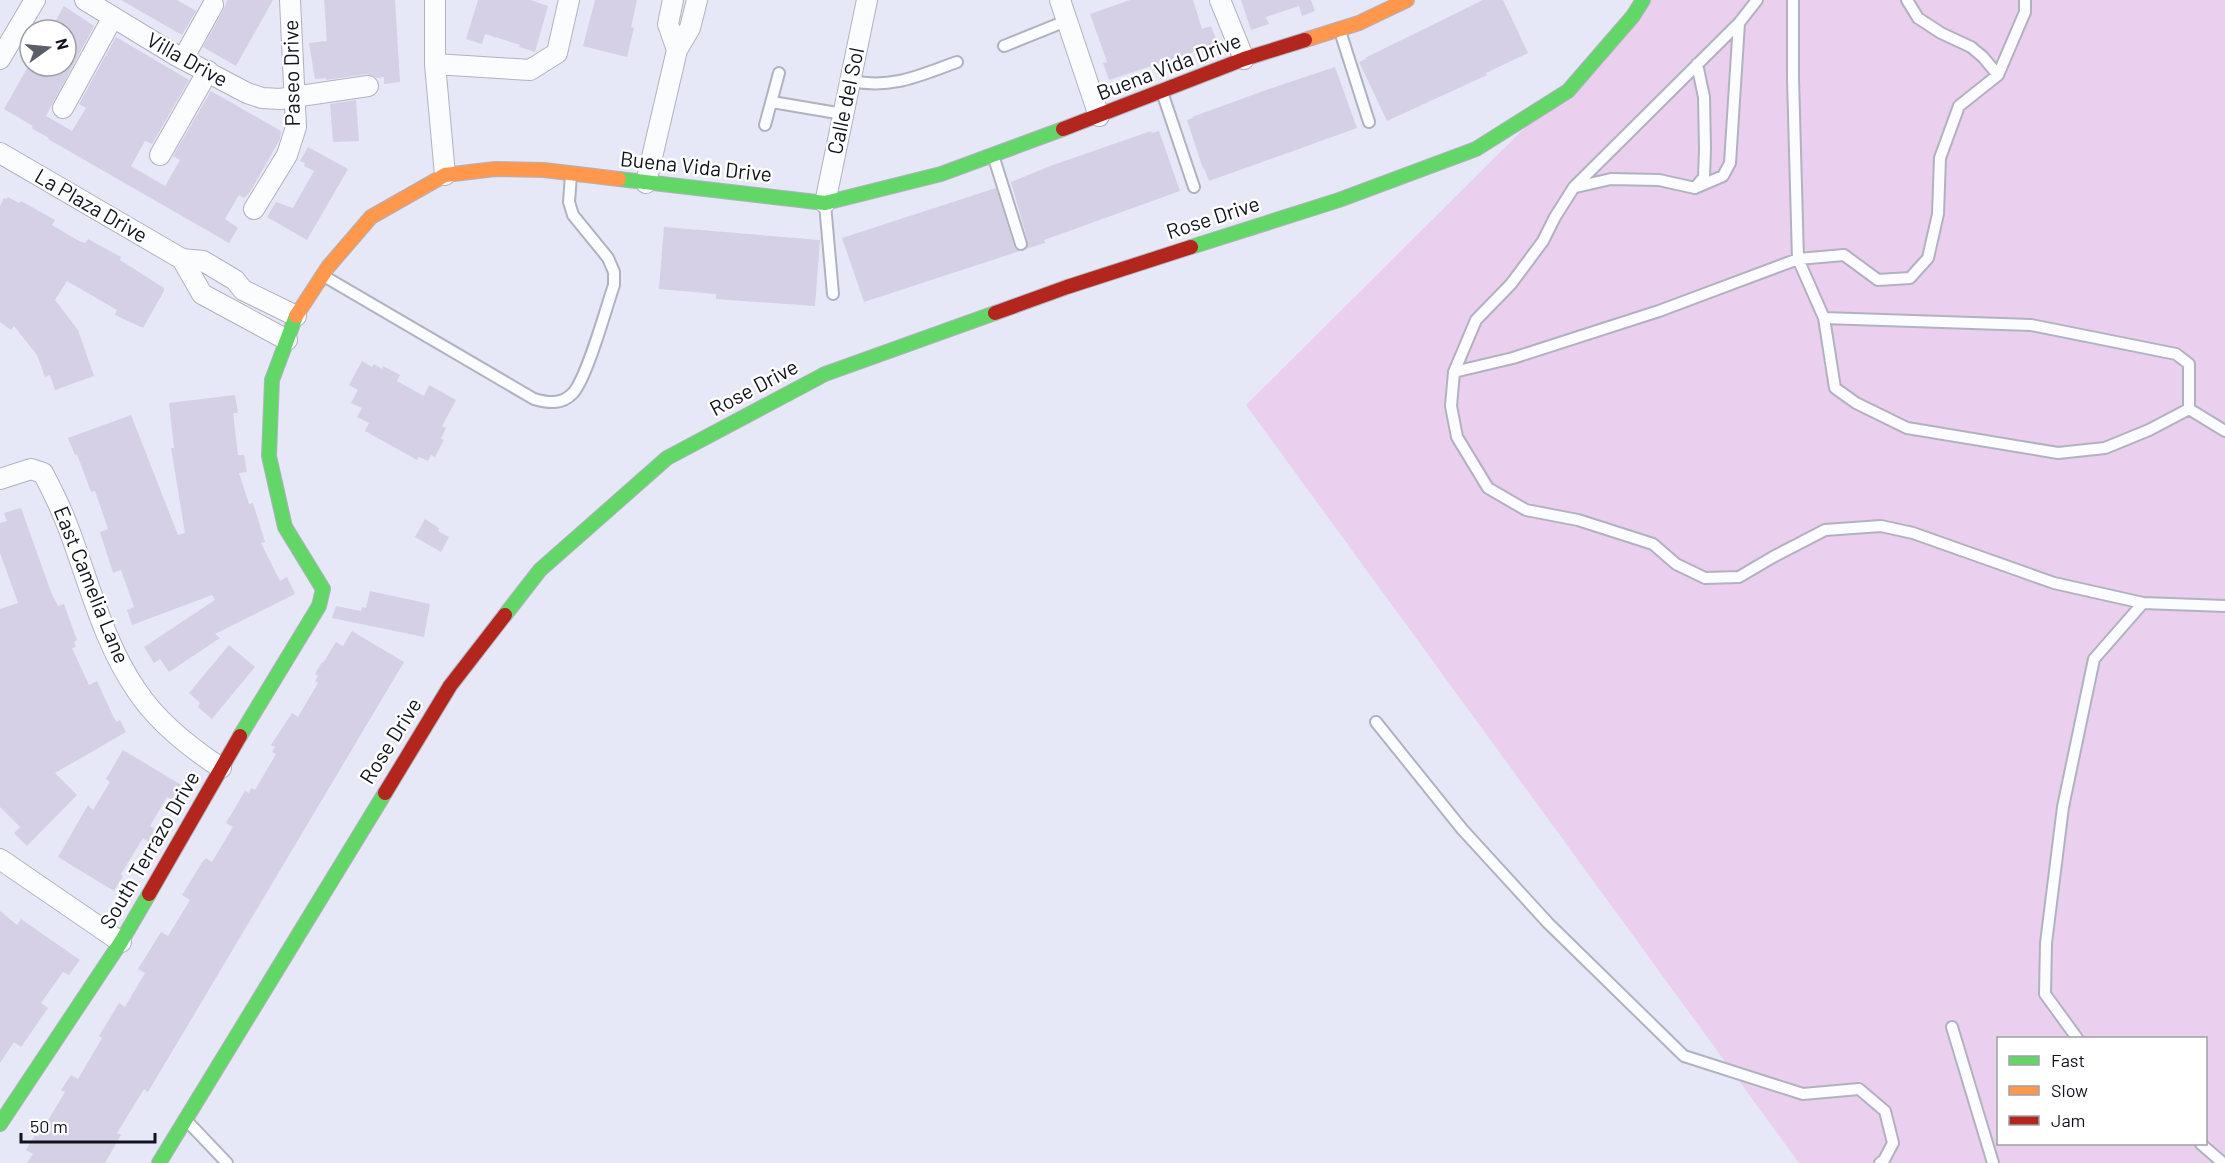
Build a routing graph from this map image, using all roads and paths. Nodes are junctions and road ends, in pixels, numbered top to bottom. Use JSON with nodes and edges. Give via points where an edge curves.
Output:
{"nodes":[{"id":1,"x":35,"y":0,"type":"edge"},
{"id":2,"x":85,"y":0,"type":"edge"},
{"id":3,"x":290,"y":0,"type":"edge"},
{"id":4,"x":435,"y":0,"type":"edge"},
{"id":5,"x":569,"y":0,"type":"edge"},
{"id":6,"x":673,"y":0,"type":"edge"},
{"id":7,"x":697,"y":0,"type":"edge"},
{"id":8,"x":867,"y":0,"type":"edge"},
{"id":9,"x":1060,"y":0,"type":"edge"},
{"id":10,"x":1220,"y":0,"type":"edge"},
{"id":11,"x":1407,"y":0,"type":"edge"},
{"id":12,"x":1643,"y":0,"type":"edge"},
{"id":13,"x":1757,"y":0,"type":"edge"},
{"id":14,"x":1793,"y":0,"type":"edge"},
{"id":15,"x":1907,"y":0,"type":"edge"},
{"id":16,"x":2025,"y":0,"type":"edge"},
{"id":17,"x":213,"y":5,"type":"dead end"},
{"id":18,"x":113,"y":17,"type":"junction"},
{"id":19,"x":1066,"y":21,"type":"junction"},
{"id":20,"x":1739,"y":23,"type":"junction"},
{"id":21,"x":1339,"y":29,"type":"junction"},
{"id":22,"x":1004,"y":46,"type":"dead end"},
{"id":23,"x":677,"y":50,"type":"junction"},
{"id":24,"x":0,"y":59,"type":"edge"},
{"id":25,"x":183,"y":59,"type":"junction"},
{"id":26,"x":1244,"y":59,"type":"junction"},
{"id":27,"x":957,"y":62,"type":"dead end"},
{"id":28,"x":435,"y":64,"type":"junction"},
{"id":29,"x":1697,"y":64,"type":"junction"},
{"id":30,"x":208,"y":71,"type":"junction"},
{"id":31,"x":779,"y":74,"type":"dead end"},
{"id":32,"x":1998,"y":75,"type":"junction"},
{"id":33,"x":851,"y":81,"type":"junction"},
{"id":34,"x":368,"y":86,"type":"dead end"},
{"id":35,"x":1162,"y":92,"type":"junction"},
{"id":36,"x":295,"y":95,"type":"junction"},
{"id":37,"x":772,"y":102,"type":"junction"},
{"id":38,"x":63,"y":108,"type":"dead end"},
{"id":39,"x":843,"y":114,"type":"junction"},
{"id":40,"x":1099,"y":116,"type":"junction"},
{"id":41,"x":1369,"y":122,"type":"dead end"},
{"id":42,"x":765,"y":125,"type":"dead end"},
{"id":43,"x":0,"y":153,"type":"edge"},
{"id":44,"x":160,"y":155,"type":"dead end"},
{"id":45,"x":993,"y":155,"type":"junction"},
{"id":46,"x":445,"y":174,"type":"junction"},
{"id":47,"x":572,"y":174,"type":"junction"},
{"id":48,"x":646,"y":183,"type":"junction"},
{"id":49,"x":1574,"y":187,"type":"junction"},
{"id":50,"x":1194,"y":188,"type":"dead end"},
{"id":51,"x":1695,"y":188,"type":"junction"},
{"id":52,"x":825,"y":203,"type":"junction"},
{"id":53,"x":254,"y":208,"type":"dead end"},
{"id":54,"x":1021,"y":244,"type":"dead end"},
{"id":55,"x":182,"y":259,"type":"junction"},
{"id":56,"x":1798,"y":259,"type":"junction"},
{"id":57,"x":322,"y":275,"type":"junction"},
{"id":58,"x":833,"y":294,"type":"dead end"},
{"id":59,"x":296,"y":316,"type":"junction"},
{"id":60,"x":1824,"y":318,"type":"junction"},
{"id":61,"x":287,"y":340,"type":"junction"},
{"id":62,"x":1454,"y":372,"type":"junction"},
{"id":63,"x":2189,"y":409,"type":"junction"},
{"id":64,"x":2225,"y":431,"type":"edge"},
{"id":65,"x":0,"y":479,"type":"edge"},
{"id":66,"x":323,"y":589,"type":"joint"},
{"id":67,"x":2143,"y":603,"type":"junction"},
{"id":68,"x":2225,"y":606,"type":"edge"},
{"id":69,"x":1376,"y":722,"type":"dead end"},
{"id":70,"x":221,"y":768,"type":"junction"},
{"id":71,"x":0,"y":859,"type":"edge"},
{"id":72,"x":121,"y":942,"type":"junction"},
{"id":73,"x":1952,"y":1027,"type":"dead end"},
{"id":74,"x":2076,"y":1037,"type":"edge"},
{"id":75,"x":185,"y":1119,"type":"junction"},
{"id":76,"x":0,"y":1124,"type":"edge"},
{"id":77,"x":2203,"y":1145,"type":"edge"},
{"id":78,"x":159,"y":1163,"type":"edge"},
{"id":79,"x":227,"y":1163,"type":"edge"},
{"id":80,"x":1880,"y":1163,"type":"edge"},
{"id":81,"x":1993,"y":1163,"type":"edge"},
{"id":82,"x":2223,"y":1163,"type":"edge"}],
"edges":[{"from":1,"to":24,"type":"street"},
{"from":2,"to":18,"type":"street","name":"Villa Drive"},
{"from":3,"to":36,"type":"street","name":"Paseo Drive"},
{"from":4,"to":28,"type":"street"},
{"from":5,"to":28,"type":"street","via":[[557,53],[530,70]]},
{"from":6,"to":23,"type":"street","via":[[668,24]]},
{"from":7,"to":23,"type":"street","via":[[690,28]]},
{"from":8,"to":33,"type":"street","name":"Calle del Sol"},
{"from":9,"to":19,"type":"street"},
{"from":10,"to":26,"type":"street"},
{"from":11,"to":21,"type":"street","name":"Buena Vida Drive"},
{"from":12,"to":75,"type":"street","name":"Rose Drive","via":[[1634,16],[1568,91],[1476,149],[1338,200],[1067,287],[825,374],[667,458],[540,570],[450,686]]},
{"from":13,"to":20,"type":"lane"},
{"from":14,"to":56,"type":"lane"},
{"from":15,"to":32,"type":"lane","via":[[1918,18],[1971,47]]},
{"from":16,"to":32,"type":"lane","via":[[2025,12]]},
{"from":17,"to":25,"type":"street"},
{"from":18,"to":25,"type":"street","name":"Villa Drive"},
{"from":18,"to":38,"type":"street"},
{"from":19,"to":22,"type":"lane"},
{"from":19,"to":40,"type":"street"},
{"from":20,"to":29,"type":"lane"},
{"from":20,"to":51,"type":"lane","via":[[1730,163],[1723,176]]},
{"from":21,"to":26,"type":"street","name":"Buena Vida Drive"},
{"from":21,"to":41,"type":"lane"},
{"from":23,"to":48,"type":"street"},
{"from":25,"to":30,"type":"street","name":"Villa Drive"},
{"from":26,"to":35,"type":"street","name":"Buena Vida Drive"},
{"from":27,"to":33,"type":"lane","via":[[903,81],[872,85]]},
{"from":28,"to":46,"type":"street"},
{"from":29,"to":49,"type":"lane"},
{"from":29,"to":51,"type":"lane","via":[[1704,97],[1705,149],[1704,177]]},
{"from":30,"to":36,"type":"street","name":"Villa Drive","via":[[262,98]]},
{"from":30,"to":44,"type":"street"},
{"from":31,"to":37,"type":"lane"},
{"from":32,"to":56,"type":"lane","via":[[1959,105],[1940,158],[1938,214],[1928,258],[1910,278],[1878,280],[1844,255]]},
{"from":33,"to":39,"type":"street","name":"Calle del Sol"},
{"from":34,"to":36,"type":"street","name":"Villa Drive"},
{"from":35,"to":40,"type":"street","name":"Buena Vida Drive"},
{"from":35,"to":50,"type":"lane"},
{"from":36,"to":53,"type":"street","name":"Paseo Drive","via":[[296,127],[287,155]]},
{"from":37,"to":39,"type":"lane"},
{"from":37,"to":42,"type":"lane"},
{"from":39,"to":52,"type":"street","name":"Calle del Sol"},
{"from":40,"to":45,"type":"street","name":"Buena Vida Drive"},
{"from":43,"to":55,"type":"street","name":"La Plaza Drive"},
{"from":45,"to":52,"type":"street","name":"Buena Vida Drive","via":[[940,174]]},
{"from":45,"to":54,"type":"lane"},
{"from":46,"to":47,"type":"street","name":"Buena Vida Drive","via":[[495,169]]},
{"from":46,"to":57,"type":"street","name":"Buena Vida Drive","via":[[371,217]]},
{"from":47,"to":48,"type":"street","name":"Buena Vida Drive"},
{"from":47,"to":57,"type":"lane","via":[[569,202],[573,215],[608,258],[614,285],[584,374],[573,393],[563,400],[548,404],[534,399]]},
{"from":48,"to":52,"type":"street","name":"Buena Vida Drive"},
{"from":49,"to":51,"type":"lane","via":[[1611,179],[1659,180]]},
{"from":49,"to":62,"type":"lane","via":[[1543,241],[1511,284],[1476,320]]},
{"from":52,"to":58,"type":"lane"},
{"from":55,"to":59,"type":"street","name":"La Plaza Drive","via":[[203,261],[235,280],[243,290]]},
{"from":55,"to":61,"type":"street","via":[[202,294]]},
{"from":56,"to":60,"type":"lane"},
{"from":56,"to":62,"type":"lane","via":[[1659,311],[1513,358]]},
{"from":57,"to":59,"type":"street","name":"Buena Vida Drive"},
{"from":59,"to":61,"type":"street","name":"Buena Vida Drive"},
{"from":60,"to":63,"type":"lane","via":[[2031,325],[2176,354],[2189,364]]},
{"from":60,"to":63,"type":"lane","via":[[1835,388],[1907,428],[2058,453],[2105,448]]},
{"from":61,"to":66,"type":"street","name":"Buena Vida Drive","via":[[272,380],[269,456],[285,527]]},
{"from":62,"to":67,"type":"lane","via":[[1450,406],[1457,437],[1488,488],[1526,510],[1578,519],[1653,544],[1676,564],[1705,578],[1739,577],[1825,530],[1881,526],[1913,533],[2054,583]]},
{"from":63,"to":64,"type":"lane"},
{"from":65,"to":70,"type":"street","name":"East Camelia Lane","via":[[30,469],[43,473],[68,526],[113,647],[137,692],[195,750]]},
{"from":66,"to":70,"type":"street","name":"South Terrazo Drive","via":[[319,606]]},
{"from":67,"to":68,"type":"lane"},
{"from":67,"to":74,"type":"lane","via":[[2094,659],[2063,807],[2046,943],[2045,994]]},
{"from":69,"to":80,"type":"lane","via":[[1462,829],[1535,909],[1684,1056],[1803,1094],[1858,1089],[1885,1111],[1893,1143]]},
{"from":70,"to":72,"type":"street","name":"South Terrazo Drive"},
{"from":71,"to":72,"type":"street"},
{"from":72,"to":76,"type":"street","name":"South Terrazo Drive"},
{"from":73,"to":81,"type":"lane"},
{"from":75,"to":78,"type":"street","name":"Rose Drive"},
{"from":75,"to":79,"type":"lane"},
{"from":77,"to":82,"type":"lane"}]}
